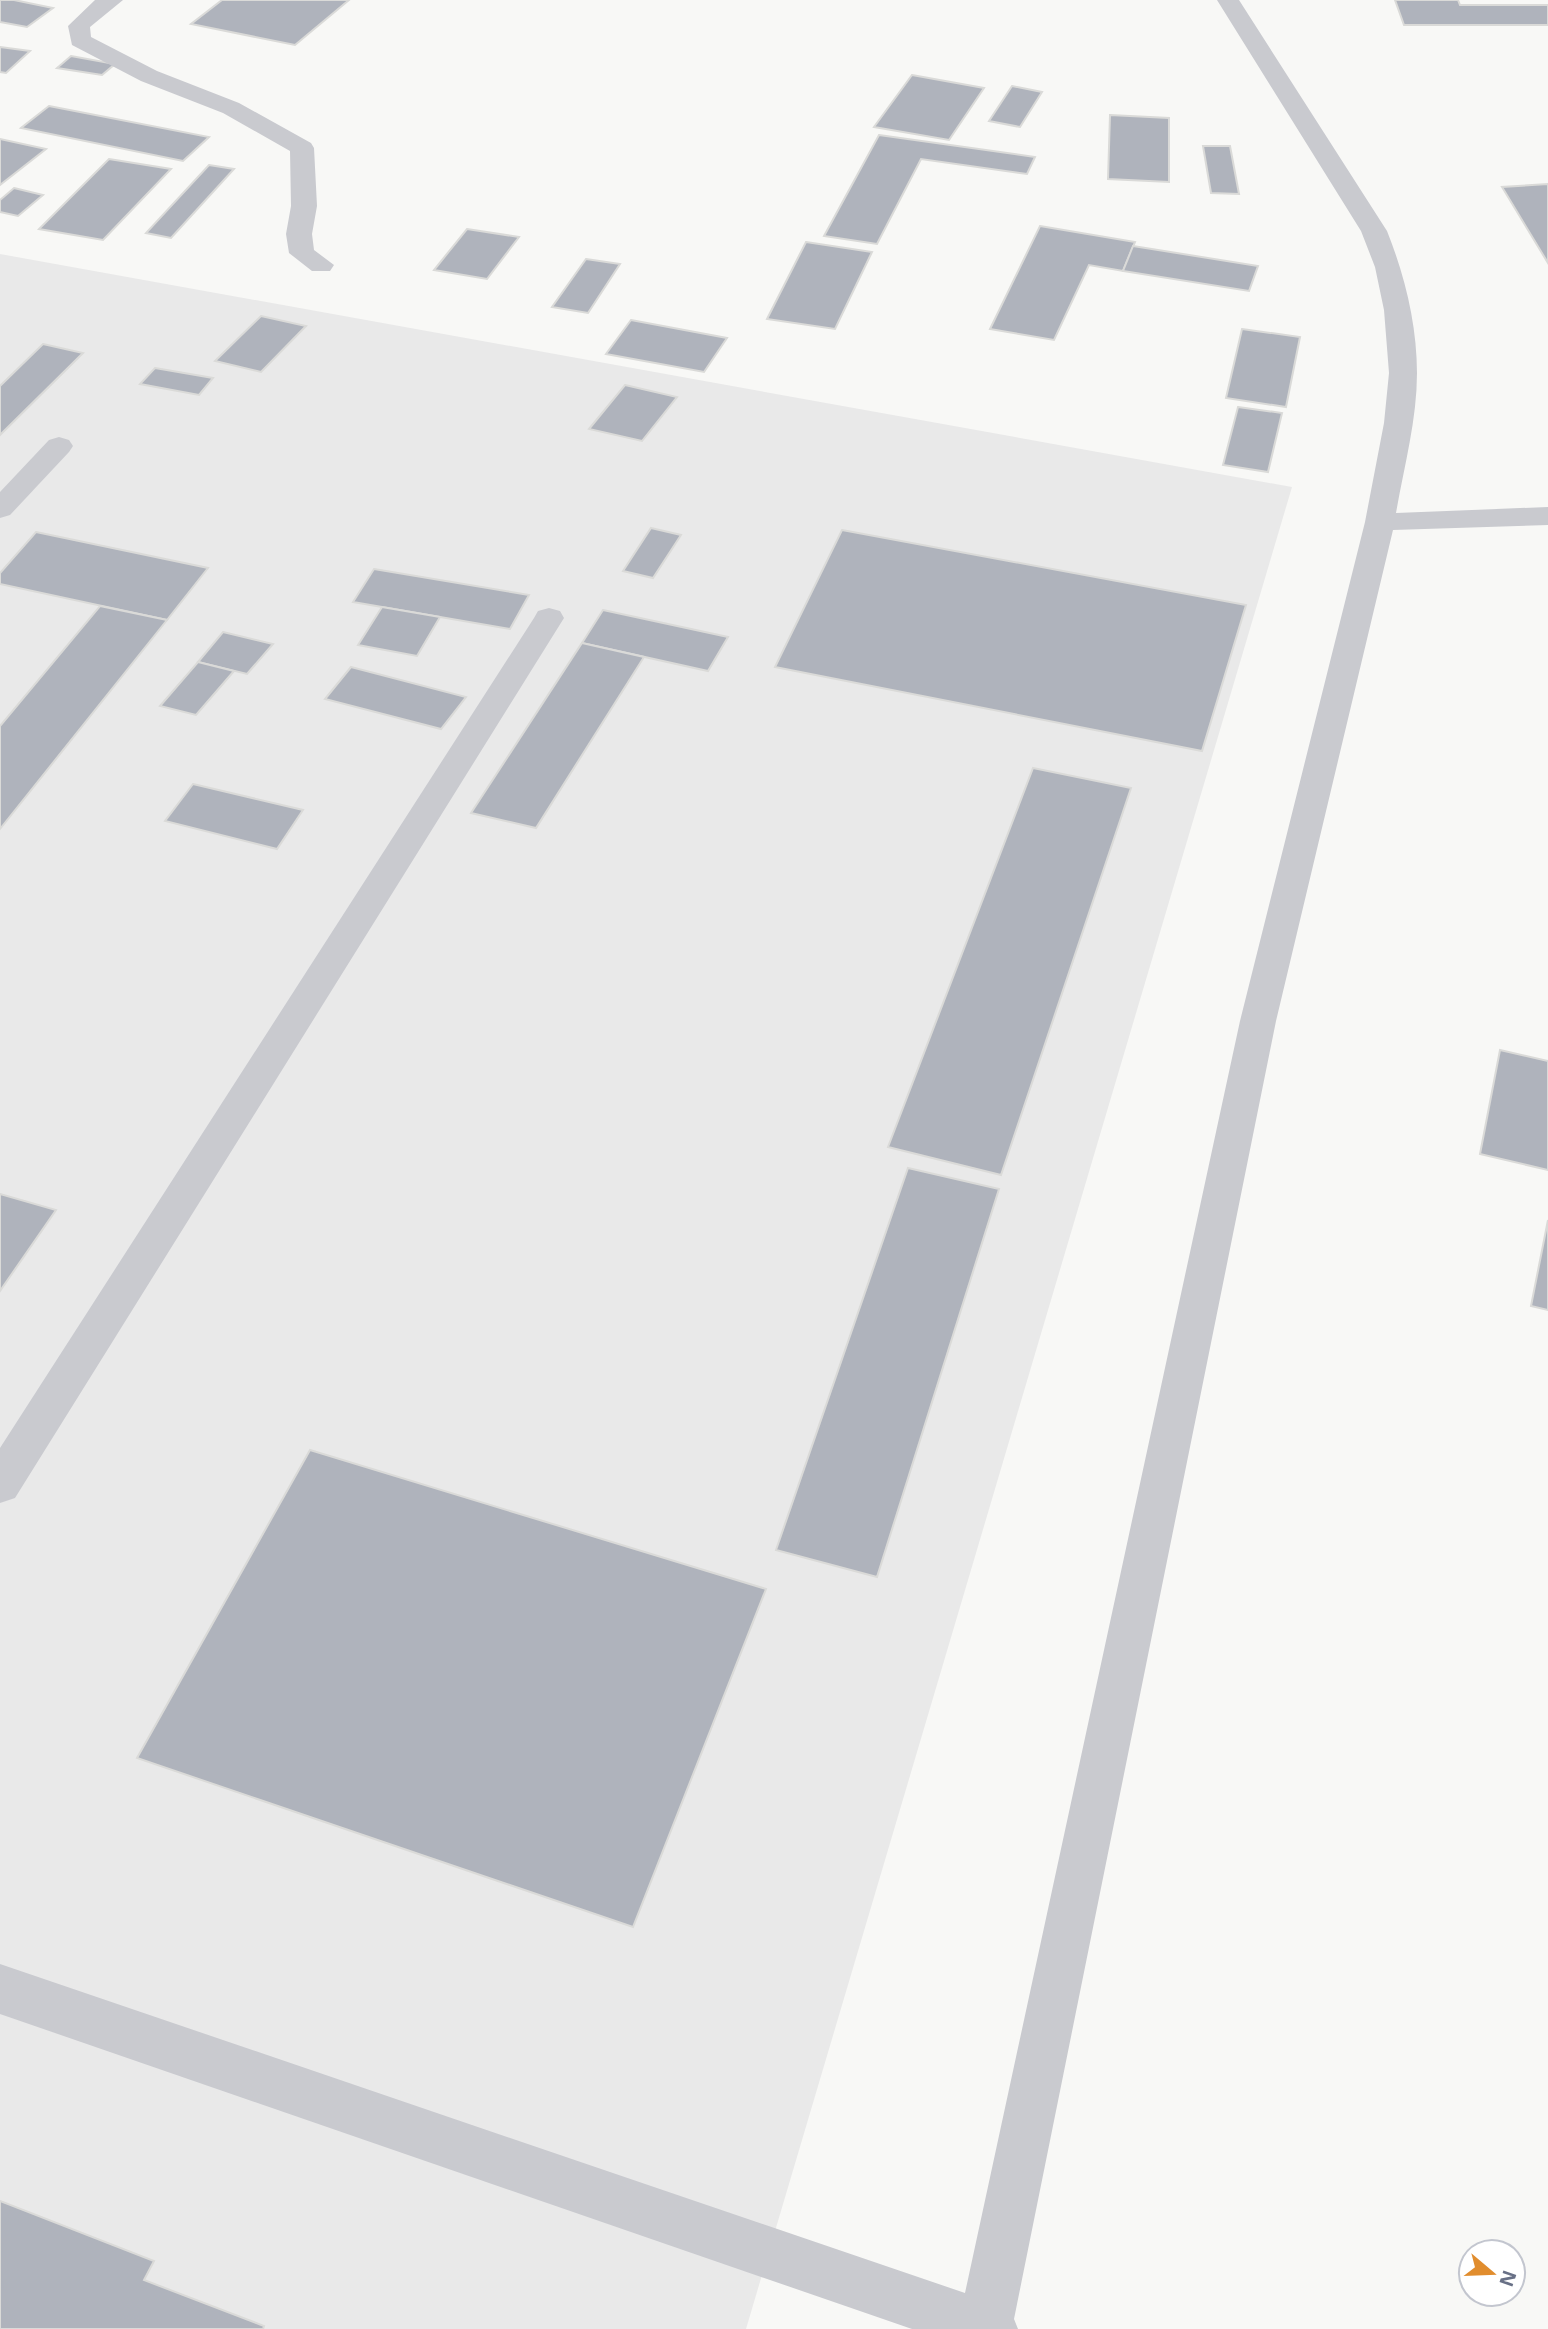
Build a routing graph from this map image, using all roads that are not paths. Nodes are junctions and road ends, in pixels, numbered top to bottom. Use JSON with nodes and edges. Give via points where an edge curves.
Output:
{"nodes":[{"id":1,"x":112,"y":0,"type":"edge"},
{"id":2,"x":1228,"y":0,"type":"edge"},
{"id":3,"x":321,"y":265,"type":"dead end"},
{"id":4,"x":59,"y":446,"type":"dead end"},
{"id":5,"x":0,"y":509,"type":"edge"},
{"id":6,"x":1548,"y":516,"type":"edge"},
{"id":7,"x":1380,"y":522,"type":"junction"},
{"id":8,"x":549,"y":618,"type":"dead end"},
{"id":9,"x":0,"y":1485,"type":"edge"},
{"id":10,"x":0,"y":1989,"type":"edge"},
{"id":11,"x":988,"y":2328,"type":"edge"}],
"edges":[{"from":1,"to":3,"type":"street","via":[[79,26],[80,40],[149,76],[231,108],[302,148],[302,253]]},
{"from":2,"to":7,"type":"street","via":[[1374,231],[1388,267],[1403,373],[1393,461]]},
{"from":4,"to":5,"type":"street"},
{"from":6,"to":7,"type":"street"},
{"from":7,"to":11,"type":"street","via":[[1258,1021]]},
{"from":8,"to":9,"type":"street"},
{"from":10,"to":11,"type":"street"}]}
